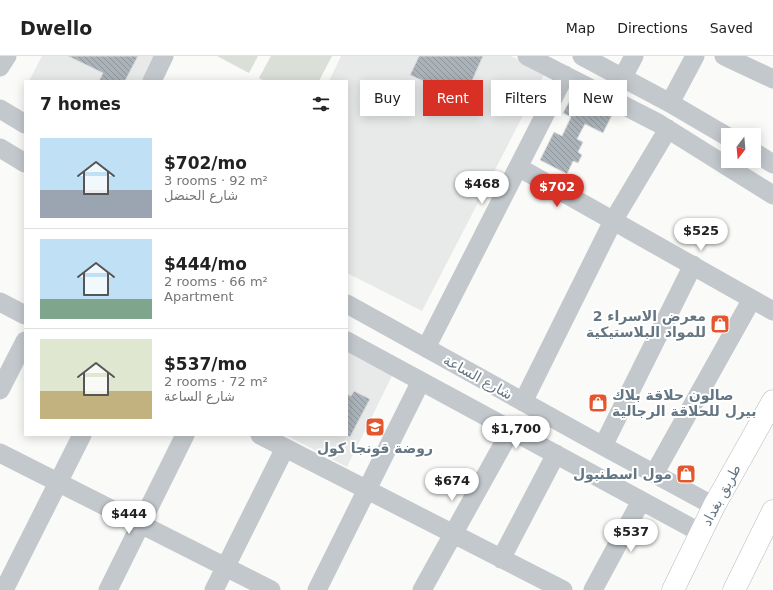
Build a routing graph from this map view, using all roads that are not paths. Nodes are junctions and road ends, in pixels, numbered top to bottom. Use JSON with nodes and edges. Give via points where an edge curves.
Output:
{"nodes":[{"id":1,"x":7,"y":56,"type":"edge"},
{"id":2,"x":164,"y":56,"type":"edge"},
{"id":3,"x":527,"y":56,"type":"edge"},
{"id":4,"x":582,"y":56,"type":"edge"},
{"id":5,"x":634,"y":56,"type":"edge"},
{"id":6,"x":695,"y":56,"type":"edge"},
{"id":7,"x":724,"y":56,"type":"edge"},
{"id":8,"x":0,"y":67,"type":"edge"},
{"id":9,"x":565,"y":76,"type":"junction"},
{"id":10,"x":623,"y":77,"type":"junction"},
{"id":11,"x":773,"y":79,"type":"edge"},
{"id":12,"x":152,"y":80,"type":"edge"},
{"id":13,"x":670,"y":103,"type":"junction"},
{"id":14,"x":0,"y":109,"type":"edge"},
{"id":15,"x":24,"y":123,"type":"edge"},
{"id":16,"x":668,"y":129,"type":"junction"},
{"id":17,"x":721,"y":133,"type":"edge"},
{"id":18,"x":0,"y":148,"type":"edge"},
{"id":19,"x":761,"y":156,"type":"edge"},
{"id":20,"x":24,"y":162,"type":"edge"},
{"id":21,"x":773,"y":164,"type":"edge"},
{"id":22,"x":518,"y":168,"type":"junction"},
{"id":23,"x":773,"y":195,"type":"edge"},
{"id":24,"x":613,"y":221,"type":"junction"},
{"id":25,"x":693,"y":265,"type":"junction"},
{"id":26,"x":752,"y":299,"type":"junction"},
{"id":27,"x":0,"y":302,"type":"edge"},
{"id":28,"x":348,"y":306,"type":"edge"},
{"id":29,"x":773,"y":311,"type":"edge"},
{"id":30,"x":24,"y":314,"type":"edge"},
{"id":31,"x":348,"y":342,"type":"edge"},
{"id":32,"x":24,"y":343,"type":"edge"},
{"id":33,"x":426,"y":348,"type":"junction"},
{"id":34,"x":421,"y":381,"type":"junction"},
{"id":35,"x":0,"y":390,"type":"edge"},
{"id":36,"x":773,"y":401,"type":"edge"},
{"id":37,"x":523,"y":402,"type":"junction"},
{"id":38,"x":511,"y":430,"type":"junction"},
{"id":39,"x":81,"y":436,"type":"edge"},
{"id":40,"x":185,"y":436,"type":"edge"},
{"id":41,"x":262,"y":436,"type":"edge"},
{"id":42,"x":603,"y":446,"type":"junction"},
{"id":43,"x":285,"y":448,"type":"junction"},
{"id":44,"x":0,"y":453,"type":"edge"},
{"id":45,"x":556,"y":454,"type":"junction"},
{"id":46,"x":654,"y":474,"type":"junction"},
{"id":47,"x":58,"y":482,"type":"junction"},
{"id":48,"x":679,"y":487,"type":"junction"},
{"id":49,"x":367,"y":490,"type":"junction"},
{"id":50,"x":641,"y":501,"type":"junction"},
{"id":51,"x":714,"y":506,"type":"junction"},
{"id":52,"x":773,"y":511,"type":"edge"},
{"id":53,"x":664,"y":513,"type":"junction"},
{"id":54,"x":141,"y":524,"type":"junction"},
{"id":55,"x":453,"y":533,"type":"junction"},
{"id":56,"x":701,"y":533,"type":"junction"},
{"id":57,"x":501,"y":559,"type":"junction"},
{"id":58,"x":225,"y":567,"type":"junction"},
{"id":59,"x":4,"y":590,"type":"edge"},
{"id":60,"x":108,"y":590,"type":"edge"},
{"id":61,"x":214,"y":590,"type":"edge"},
{"id":62,"x":271,"y":590,"type":"edge"},
{"id":63,"x":317,"y":590,"type":"edge"},
{"id":64,"x":422,"y":590,"type":"edge"},
{"id":65,"x":563,"y":590,"type":"edge"},
{"id":66,"x":593,"y":590,"type":"edge"},
{"id":67,"x":673,"y":590,"type":"edge"},
{"id":68,"x":734,"y":590,"type":"edge"}],
"edges":[{"from":1,"to":8,"type":"street"},
{"from":2,"to":12,"type":"street"},
{"from":3,"to":9,"type":"street"},
{"from":4,"to":10,"type":"street"},
{"from":5,"to":10,"type":"street"},
{"from":6,"to":13,"type":"street"},
{"from":7,"to":11,"type":"street"},
{"from":9,"to":16,"type":"street"},
{"from":9,"to":22,"type":"street"},
{"from":10,"to":13,"type":"street"},
{"from":13,"to":17,"type":"street"},
{"from":14,"to":15,"type":"street"},
{"from":16,"to":23,"type":"street"},
{"from":16,"to":24,"type":"street"},
{"from":18,"to":20,"type":"street"},
{"from":19,"to":21,"type":"street"},
{"from":22,"to":24,"type":"street"},
{"from":22,"to":33,"type":"street"},
{"from":24,"to":25,"type":"street"},
{"from":24,"to":37,"type":"street"},
{"from":25,"to":26,"type":"street"},
{"from":25,"to":42,"type":"street"},
{"from":26,"to":29,"type":"street"},
{"from":26,"to":46,"type":"street"},
{"from":27,"to":30,"type":"street"},
{"from":28,"to":33,"type":"street","name":"شارع الساعة"},
{"from":31,"to":34,"type":"street"},
{"from":32,"to":35,"type":"street"},
{"from":33,"to":37,"type":"street","name":"شارع الساعة"},
{"from":34,"to":38,"type":"street"},
{"from":34,"to":49,"type":"street"},
{"from":36,"to":51,"type":"main road","name":"طريق بغداد"},
{"from":37,"to":42,"type":"street","name":"شارع الساعة"},
{"from":38,"to":45,"type":"street"},
{"from":38,"to":55,"type":"street"},
{"from":39,"to":47,"type":"street"},
{"from":40,"to":54,"type":"street"},
{"from":41,"to":43,"type":"street"},
{"from":42,"to":46,"type":"street","name":"شارع الساعة"},
{"from":43,"to":49,"type":"street"},
{"from":43,"to":58,"type":"street"},
{"from":44,"to":47,"type":"street"},
{"from":45,"to":50,"type":"street"},
{"from":45,"to":57,"type":"street"},
{"from":46,"to":48,"type":"street","name":"شارع الساعة"},
{"from":47,"to":54,"type":"street"},
{"from":47,"to":59,"type":"street"},
{"from":48,"to":51,"type":"street","name":"شارع الساعة"},
{"from":48,"to":53,"type":"street"},
{"from":49,"to":55,"type":"street"},
{"from":49,"to":63,"type":"street"},
{"from":50,"to":53,"type":"street"},
{"from":50,"to":66,"type":"street"},
{"from":51,"to":56,"type":"main road","name":"طريق بغداد"},
{"from":52,"to":68,"type":"main road"},
{"from":53,"to":56,"type":"street"},
{"from":54,"to":58,"type":"street"},
{"from":54,"to":60,"type":"street"},
{"from":55,"to":57,"type":"street"},
{"from":55,"to":64,"type":"street"},
{"from":56,"to":67,"type":"main road","name":"طريق بغداد"},
{"from":57,"to":65,"type":"street"},
{"from":58,"to":61,"type":"street"},
{"from":58,"to":62,"type":"street"}]}
